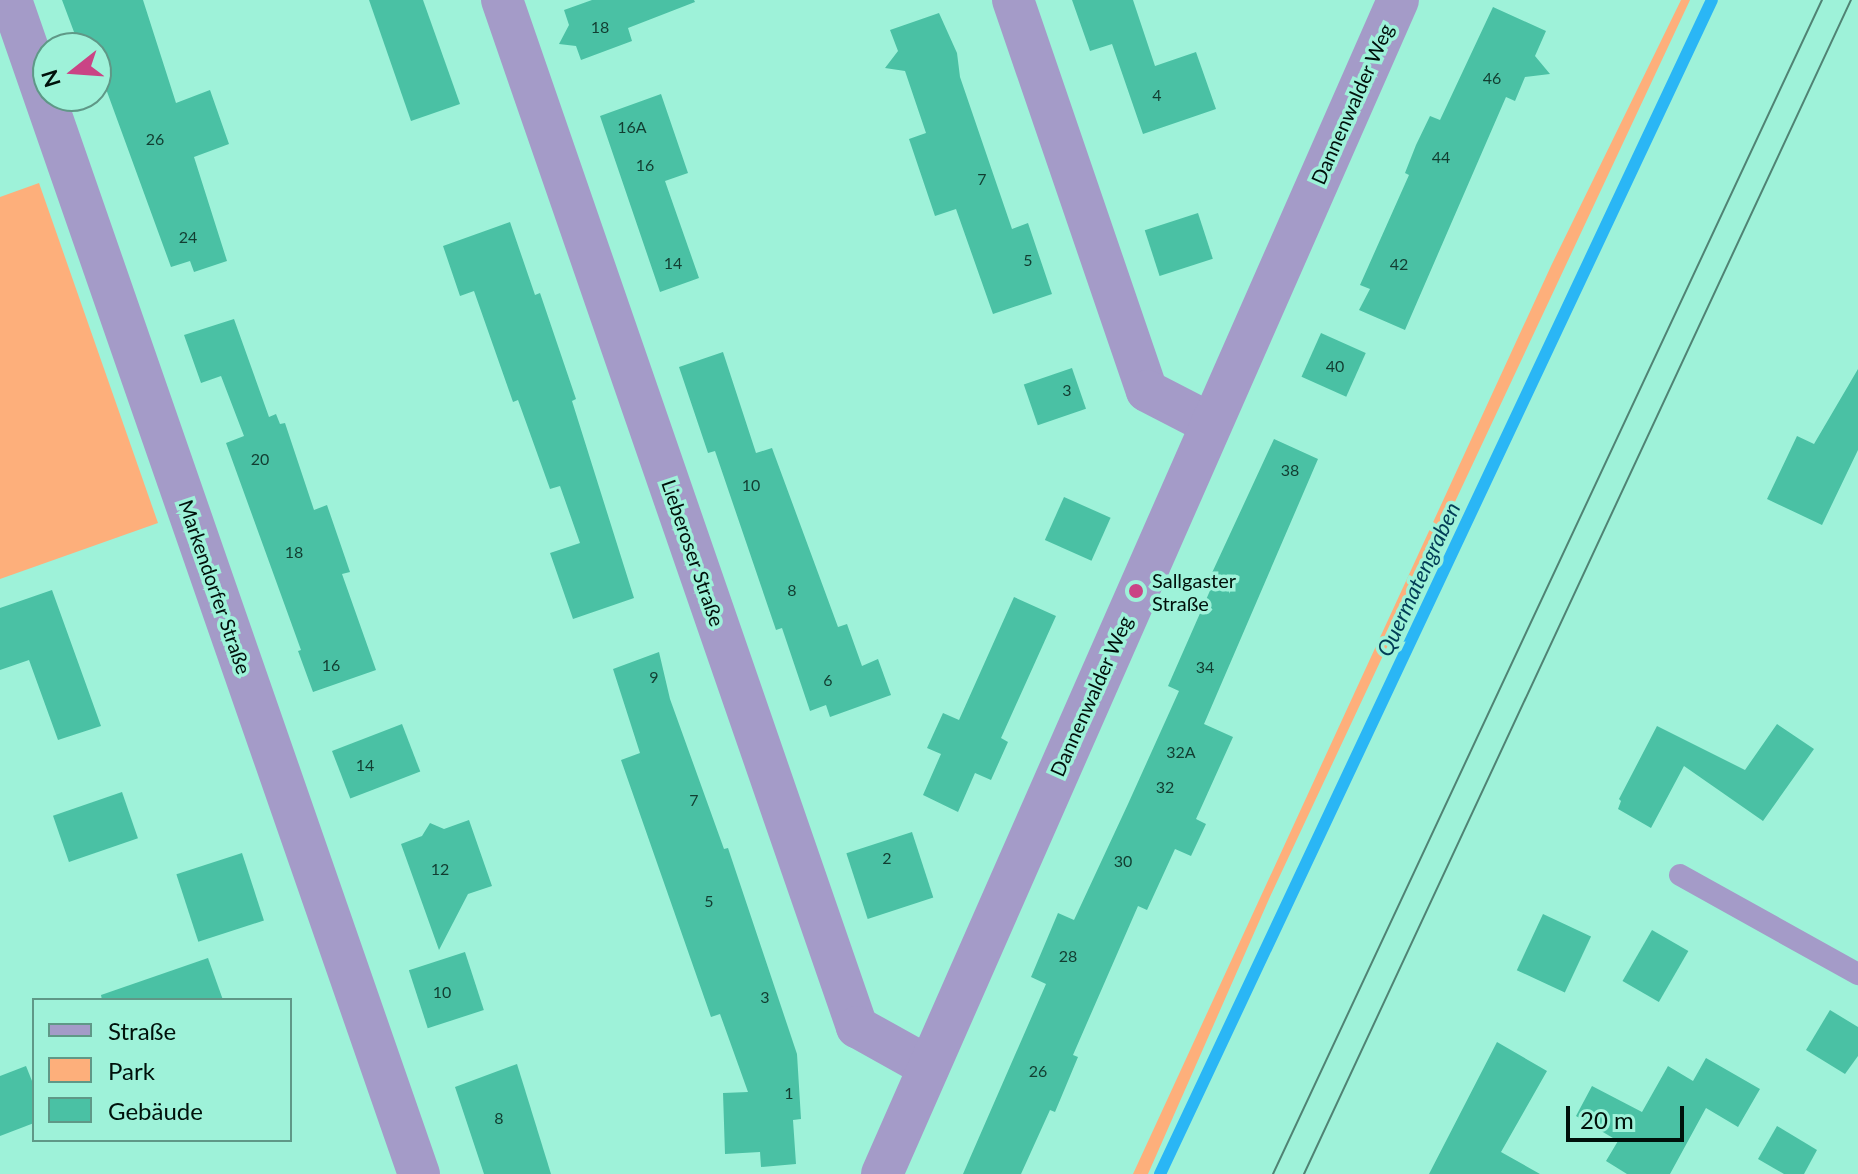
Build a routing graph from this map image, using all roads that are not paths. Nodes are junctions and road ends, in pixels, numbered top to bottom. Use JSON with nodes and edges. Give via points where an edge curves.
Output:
{"nodes":[{"id":1,"x":11,"y":0,"type":"edge"},
{"id":2,"x":502,"y":0,"type":"edge"},
{"id":3,"x":1013,"y":0,"type":"edge"},
{"id":4,"x":1398,"y":0,"type":"edge"},
{"id":5,"x":1211,"y":424,"type":"junction"},
{"id":6,"x":1680,"y":875,"type":"dead end"},
{"id":7,"x":1858,"y":974,"type":"edge"},
{"id":8,"x":929,"y":1067,"type":"junction"},
{"id":9,"x":419,"y":1174,"type":"edge"},
{"id":10,"x":882,"y":1174,"type":"edge"}],
"edges":[{"from":1,"to":9,"type":"street","name":"Markendorfer Straße"},
{"from":2,"to":8,"type":"street","name":"Lieberoser Straße","via":[[857,1027]]},
{"from":3,"to":5,"type":"street","via":[[1147,391]]},
{"from":4,"to":5,"type":"street","name":"Dannenwalder Weg"},
{"from":5,"to":8,"type":"street","name":"Dannenwalder Weg"},
{"from":6,"to":7,"type":"lane"},
{"from":8,"to":10,"type":"street","name":"Dannenwalder Weg"}]}
